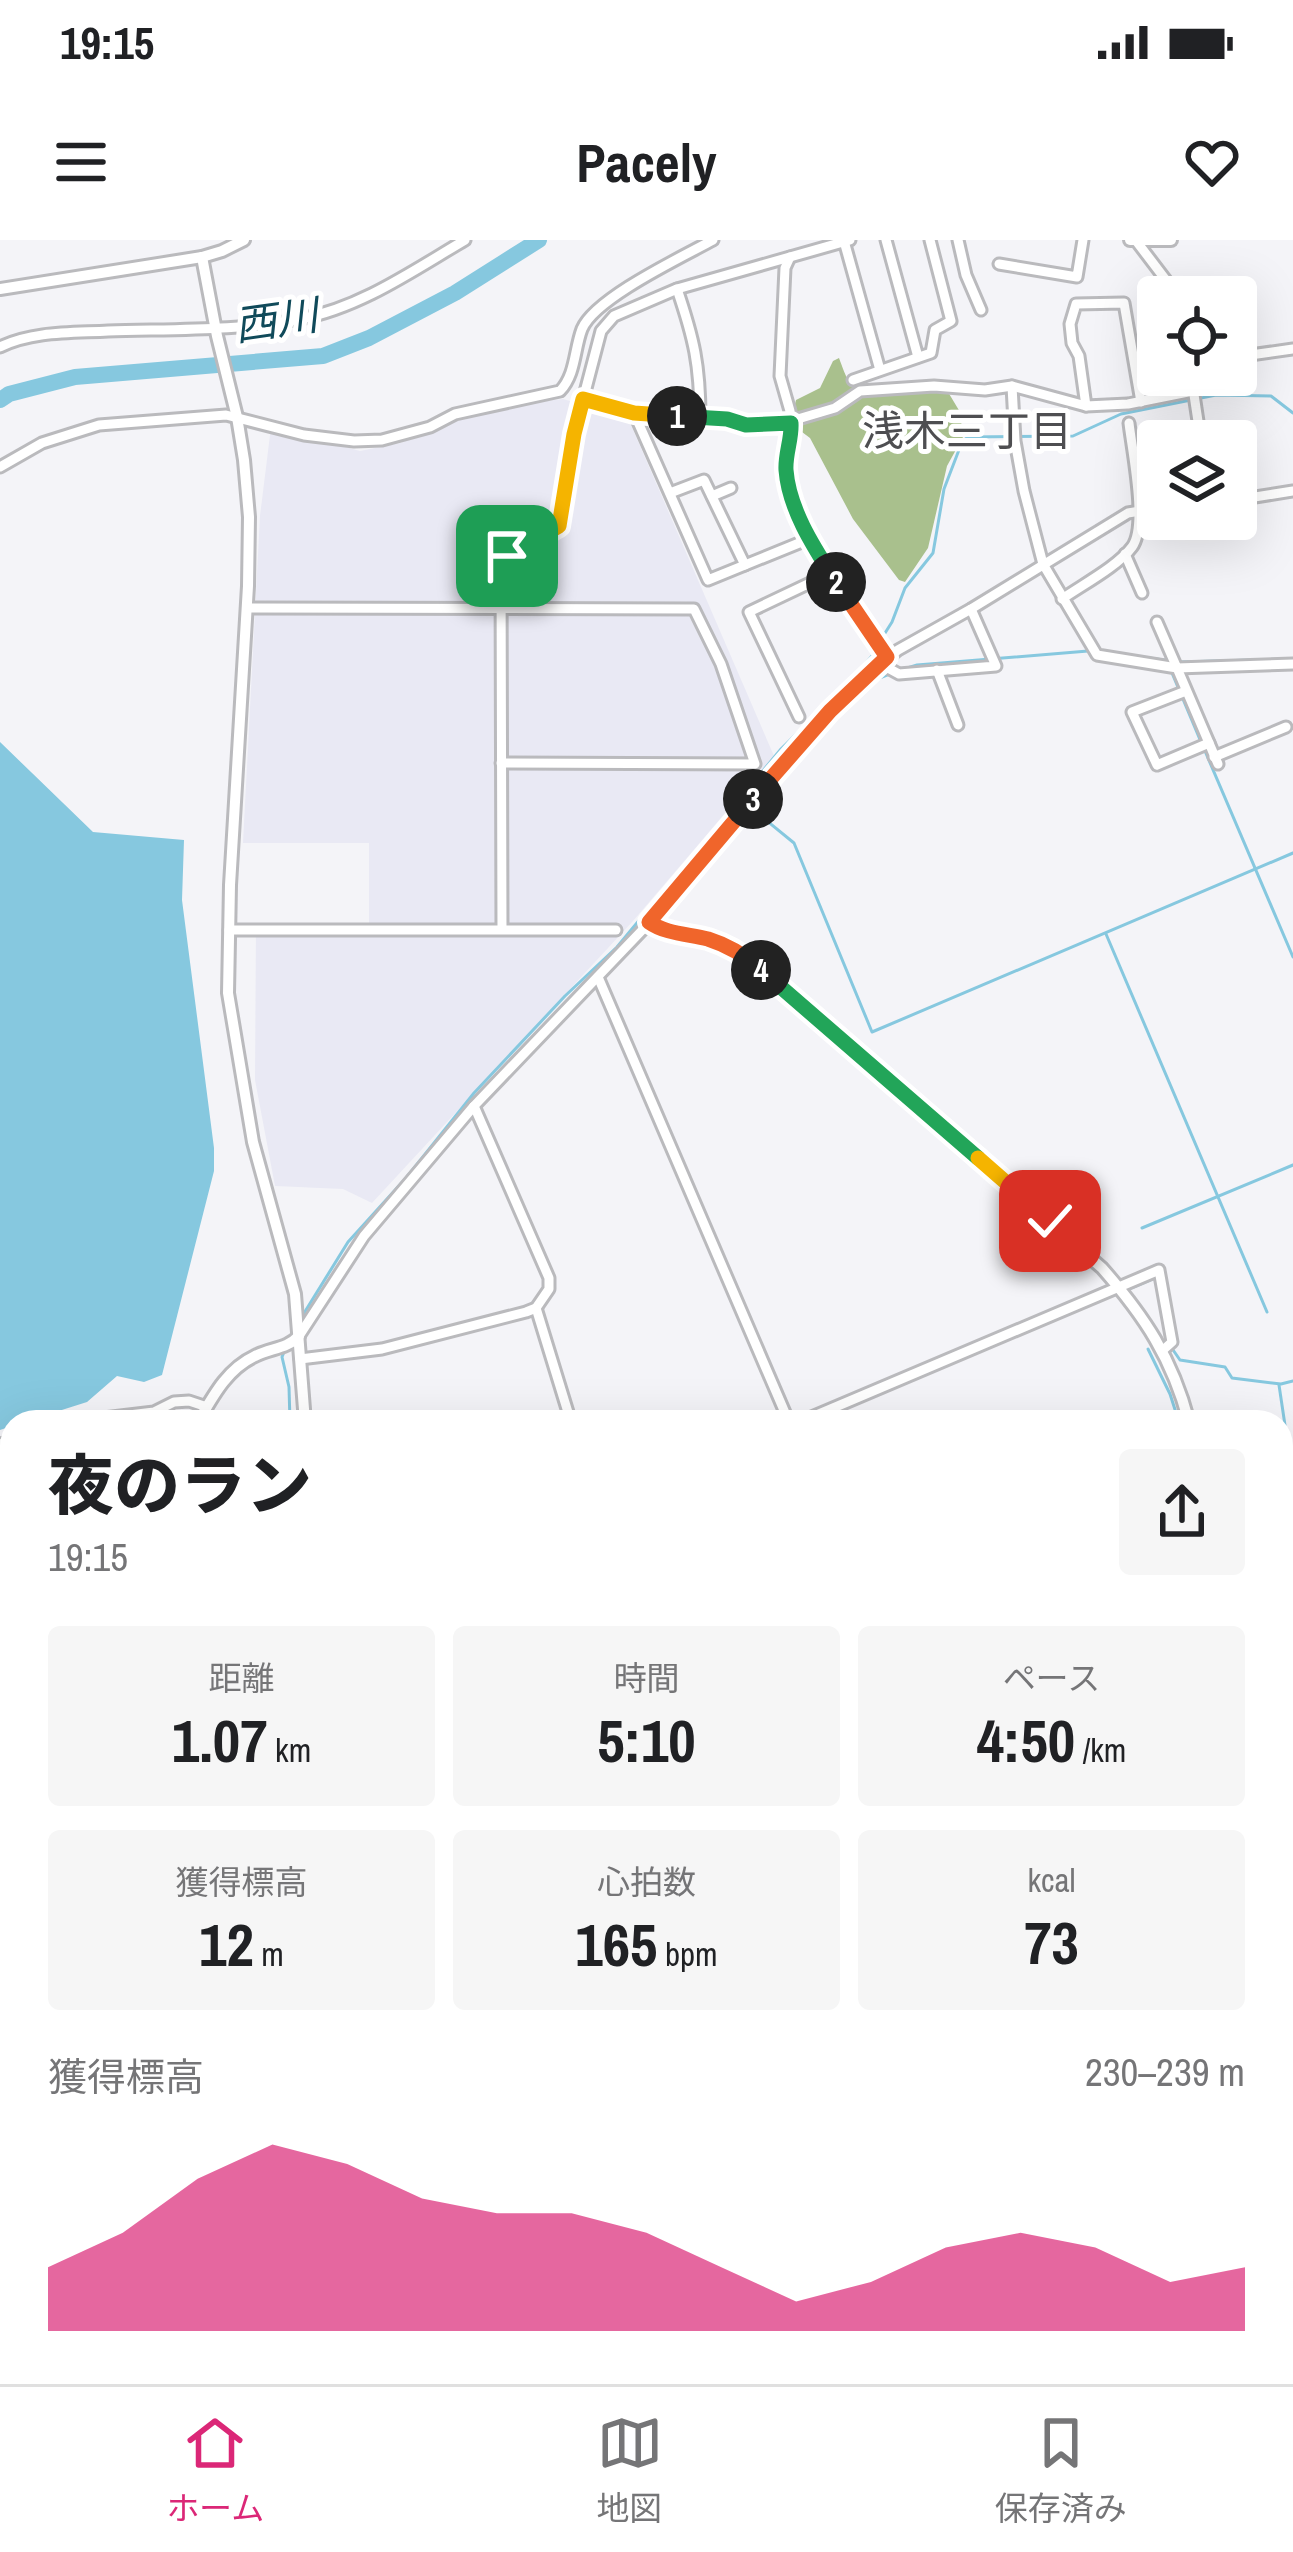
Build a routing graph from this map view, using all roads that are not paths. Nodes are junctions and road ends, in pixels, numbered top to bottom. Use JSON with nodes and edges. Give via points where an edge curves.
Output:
{"nodes":[{"id":1,"x":244,"y":240,"type":"edge"},
{"id":2,"x":465,"y":240,"type":"edge"},
{"id":3,"x":713,"y":240,"type":"edge"},
{"id":4,"x":886,"y":240,"type":"edge"},
{"id":5,"x":930,"y":240,"type":"edge"},
{"id":6,"x":958,"y":240,"type":"edge"},
{"id":7,"x":1083,"y":240,"type":"edge"},
{"id":8,"x":1171,"y":240,"type":"edge"},
{"id":9,"x":847,"y":241,"type":"edge"},
{"id":10,"x":1133,"y":241,"type":"edge"},
{"id":11,"x":202,"y":257,"type":"junction"},
{"id":12,"x":790,"y":257,"type":"junction"},
{"id":13,"x":999,"y":264,"type":"dead end"},
{"id":14,"x":1160,"y":276,"type":"edge"},
{"id":15,"x":0,"y":289,"type":"edge"},
{"id":16,"x":677,"y":289,"type":"junction"},
{"id":17,"x":981,"y":310,"type":"dead end"},
{"id":18,"x":217,"y":332,"type":"junction"},
{"id":19,"x":0,"y":347,"type":"edge"},
{"id":20,"x":1293,"y":351,"type":"edge"},
{"id":21,"x":1257,"y":355,"type":"edge"},
{"id":22,"x":919,"y":357,"type":"junction"},
{"id":23,"x":880,"y":370,"type":"junction"},
{"id":24,"x":854,"y":380,"type":"dead end"},
{"id":25,"x":1012,"y":386,"type":"junction"},
{"id":26,"x":1169,"y":396,"type":"edge"},
{"id":27,"x":583,"y":399,"type":"junction"},
{"id":28,"x":1141,"y":402,"type":"junction"},
{"id":29,"x":1086,"y":406,"type":"junction"},
{"id":30,"x":236,"y":413,"type":"junction"},
{"id":31,"x":634,"y":413,"type":"junction"},
{"id":32,"x":700,"y":418,"type":"junction"},
{"id":33,"x":791,"y":422,"type":"junction"},
{"id":34,"x":1130,"y":423,"type":"dead end"},
{"id":35,"x":0,"y":466,"type":"edge"},
{"id":36,"x":731,"y":488,"type":"dead end"},
{"id":37,"x":1293,"y":490,"type":"edge"},
{"id":38,"x":670,"y":493,"type":"junction"},
{"id":39,"x":712,"y":496,"type":"junction"},
{"id":40,"x":1257,"y":496,"type":"edge"},
{"id":41,"x":1137,"y":499,"type":"edge"},
{"id":42,"x":1137,"y":510,"type":"edge"},
{"id":43,"x":808,"y":539,"type":"junction"},
{"id":44,"x":1137,"y":539,"type":"edge"},
{"id":45,"x":1125,"y":554,"type":"junction"},
{"id":46,"x":1043,"y":563,"type":"junction"},
{"id":47,"x":745,"y":565,"type":"junction"},
{"id":48,"x":831,"y":573,"type":"junction"},
{"id":49,"x":1142,"y":593,"type":"dead end"},
{"id":50,"x":1062,"y":599,"type":"junction"},
{"id":51,"x":247,"y":608,"type":"junction"},
{"id":52,"x":501,"y":609,"type":"junction"},
{"id":53,"x":971,"y":609,"type":"junction"},
{"id":54,"x":1157,"y":622,"type":"dead end"},
{"id":55,"x":885,"y":659,"type":"junction"},
{"id":56,"x":1293,"y":664,"type":"edge"},
{"id":57,"x":1177,"y":668,"type":"junction"},
{"id":58,"x":937,"y":670,"type":"junction"},
{"id":59,"x":1186,"y":691,"type":"junction"},
{"id":60,"x":799,"y":717,"type":"dead end"},
{"id":61,"x":958,"y":724,"type":"dead end"},
{"id":62,"x":1286,"y":727,"type":"dead end"},
{"id":63,"x":1209,"y":743,"type":"junction"},
{"id":64,"x":501,"y":763,"type":"junction"},
{"id":65,"x":649,"y":922,"type":"junction"},
{"id":66,"x":502,"y":929,"type":"junction"},
{"id":67,"x":229,"y":930,"type":"junction"},
{"id":68,"x":616,"y":930,"type":"dead end"},
{"id":69,"x":598,"y":977,"type":"junction"},
{"id":70,"x":474,"y":1106,"type":"junction"},
{"id":71,"x":1118,"y":1286,"type":"junction"},
{"id":72,"x":536,"y":1308,"type":"junction"},
{"id":73,"x":299,"y":1336,"type":"junction"},
{"id":74,"x":1163,"y":1350,"type":"junction"},
{"id":75,"x":300,"y":1359,"type":"junction"},
{"id":76,"x":207,"y":1407,"type":"junction"},
{"id":77,"x":158,"y":1410,"type":"edge"},
{"id":78,"x":205,"y":1410,"type":"edge"},
{"id":79,"x":304,"y":1410,"type":"edge"},
{"id":80,"x":567,"y":1410,"type":"edge"},
{"id":81,"x":784,"y":1410,"type":"edge"},
{"id":82,"x":828,"y":1410,"type":"edge"},
{"id":83,"x":1186,"y":1410,"type":"edge"}],
"edges":[{"from":1,"to":11,"type":"street"},
{"from":2,"to":18,"type":"street","via":[[342,306]]},
{"from":3,"to":30,"type":"street","via":[[594,312],[560,391],[382,440],[304,435]]},
{"from":4,"to":22,"type":"street"},
{"from":5,"to":22,"type":"street","via":[[951,321],[935,330],[931,353]]},
{"from":6,"to":17,"type":"street"},
{"from":7,"to":13,"type":"street","via":[[1077,277]]},
{"from":8,"to":10,"type":"street"},
{"from":9,"to":12,"type":"street"},
{"from":9,"to":23,"type":"street"},
{"from":10,"to":14,"type":"street"},
{"from":11,"to":15,"type":"street"},
{"from":11,"to":18,"type":"street"},
{"from":12,"to":16,"type":"street"},
{"from":12,"to":33,"type":"street","via":[[780,376]]},
{"from":16,"to":27,"type":"street","via":[[614,316],[601,332]]},
{"from":16,"to":32,"type":"street","via":[[694,338]]},
{"from":18,"to":19,"type":"street","via":[[63,333]]},
{"from":18,"to":30,"type":"street"},
{"from":20,"to":21,"type":"street"},
{"from":22,"to":23,"type":"street"},
{"from":23,"to":24,"type":"street"},
{"from":25,"to":29,"type":"street"},
{"from":25,"to":33,"type":"street","via":[[860,392]]},
{"from":25,"to":46,"type":"street","via":[[1015,441]]},
{"from":26,"to":28,"type":"street"},
{"from":27,"to":31,"type":"street"},
{"from":27,"to":52,"type":"street","via":[[559,526],[503,560]]},
{"from":28,"to":29,"type":"street"},
{"from":28,"to":29,"type":"street","via":[[1124,303],[1076,304],[1070,324]]},
{"from":30,"to":35,"type":"street","via":[[99,425],[42,442]]},
{"from":30,"to":51,"type":"street","via":[[249,517]]},
{"from":31,"to":32,"type":"street"},
{"from":31,"to":38,"type":"street"},
{"from":32,"to":33,"type":"street"},
{"from":33,"to":43,"type":"street","via":[[786,468]]},
{"from":34,"to":41,"type":"street"},
{"from":36,"to":39,"type":"street"},
{"from":37,"to":40,"type":"street"},
{"from":38,"to":39,"type":"street","via":[[704,480]]},
{"from":38,"to":47,"type":"street","via":[[708,580]]},
{"from":39,"to":47,"type":"street"},
{"from":42,"to":46,"type":"street"},
{"from":43,"to":47,"type":"street"},
{"from":43,"to":48,"type":"street"},
{"from":44,"to":45,"type":"street"},
{"from":45,"to":49,"type":"street"},
{"from":45,"to":50,"type":"street"},
{"from":46,"to":50,"type":"street"},
{"from":46,"to":53,"type":"street"},
{"from":48,"to":55,"type":"street"},
{"from":48,"to":60,"type":"street","via":[[749,612]]},
{"from":50,"to":57,"type":"street","via":[[1097,655]]},
{"from":51,"to":52,"type":"street"},
{"from":51,"to":67,"type":"street"},
{"from":52,"to":64,"type":"street"},
{"from":52,"to":64,"type":"street","via":[[694,609],[722,664],[754,764]]},
{"from":53,"to":55,"type":"street"},
{"from":53,"to":58,"type":"street","via":[[996,666]]},
{"from":54,"to":57,"type":"street"},
{"from":55,"to":58,"type":"street","via":[[899,674]]},
{"from":55,"to":65,"type":"street","via":[[830,711]]},
{"from":56,"to":57,"type":"street"},
{"from":57,"to":59,"type":"street"},
{"from":58,"to":61,"type":"street"},
{"from":59,"to":63,"type":"street"},
{"from":59,"to":63,"type":"street","via":[[1132,712],[1156,765]]},
{"from":62,"to":63,"type":"street","via":[[1216,760]]},
{"from":64,"to":66,"type":"street"},
{"from":65,"to":69,"type":"street"},
{"from":65,"to":71,"type":"street","via":[[716,941],[750,961]]},
{"from":66,"to":67,"type":"street"},
{"from":66,"to":68,"type":"street"},
{"from":67,"to":73,"type":"street","via":[[228,993],[253,1142]]},
{"from":69,"to":70,"type":"street"},
{"from":69,"to":81,"type":"street"},
{"from":70,"to":72,"type":"street","via":[[549,1278]]},
{"from":70,"to":73,"type":"street","via":[[364,1236]]},
{"from":71,"to":74,"type":"street"},
{"from":71,"to":74,"type":"street","via":[[1160,1270],[1172,1342]]},
{"from":71,"to":82,"type":"street"},
{"from":72,"to":75,"type":"street","via":[[382,1349]]},
{"from":72,"to":80,"type":"street"},
{"from":73,"to":75,"type":"street"},
{"from":73,"to":76,"type":"street","via":[[238,1366]]},
{"from":74,"to":83,"type":"street"},
{"from":75,"to":79,"type":"street"},
{"from":76,"to":77,"type":"street","via":[[189,1401]]},
{"from":76,"to":78,"type":"street"}]}
